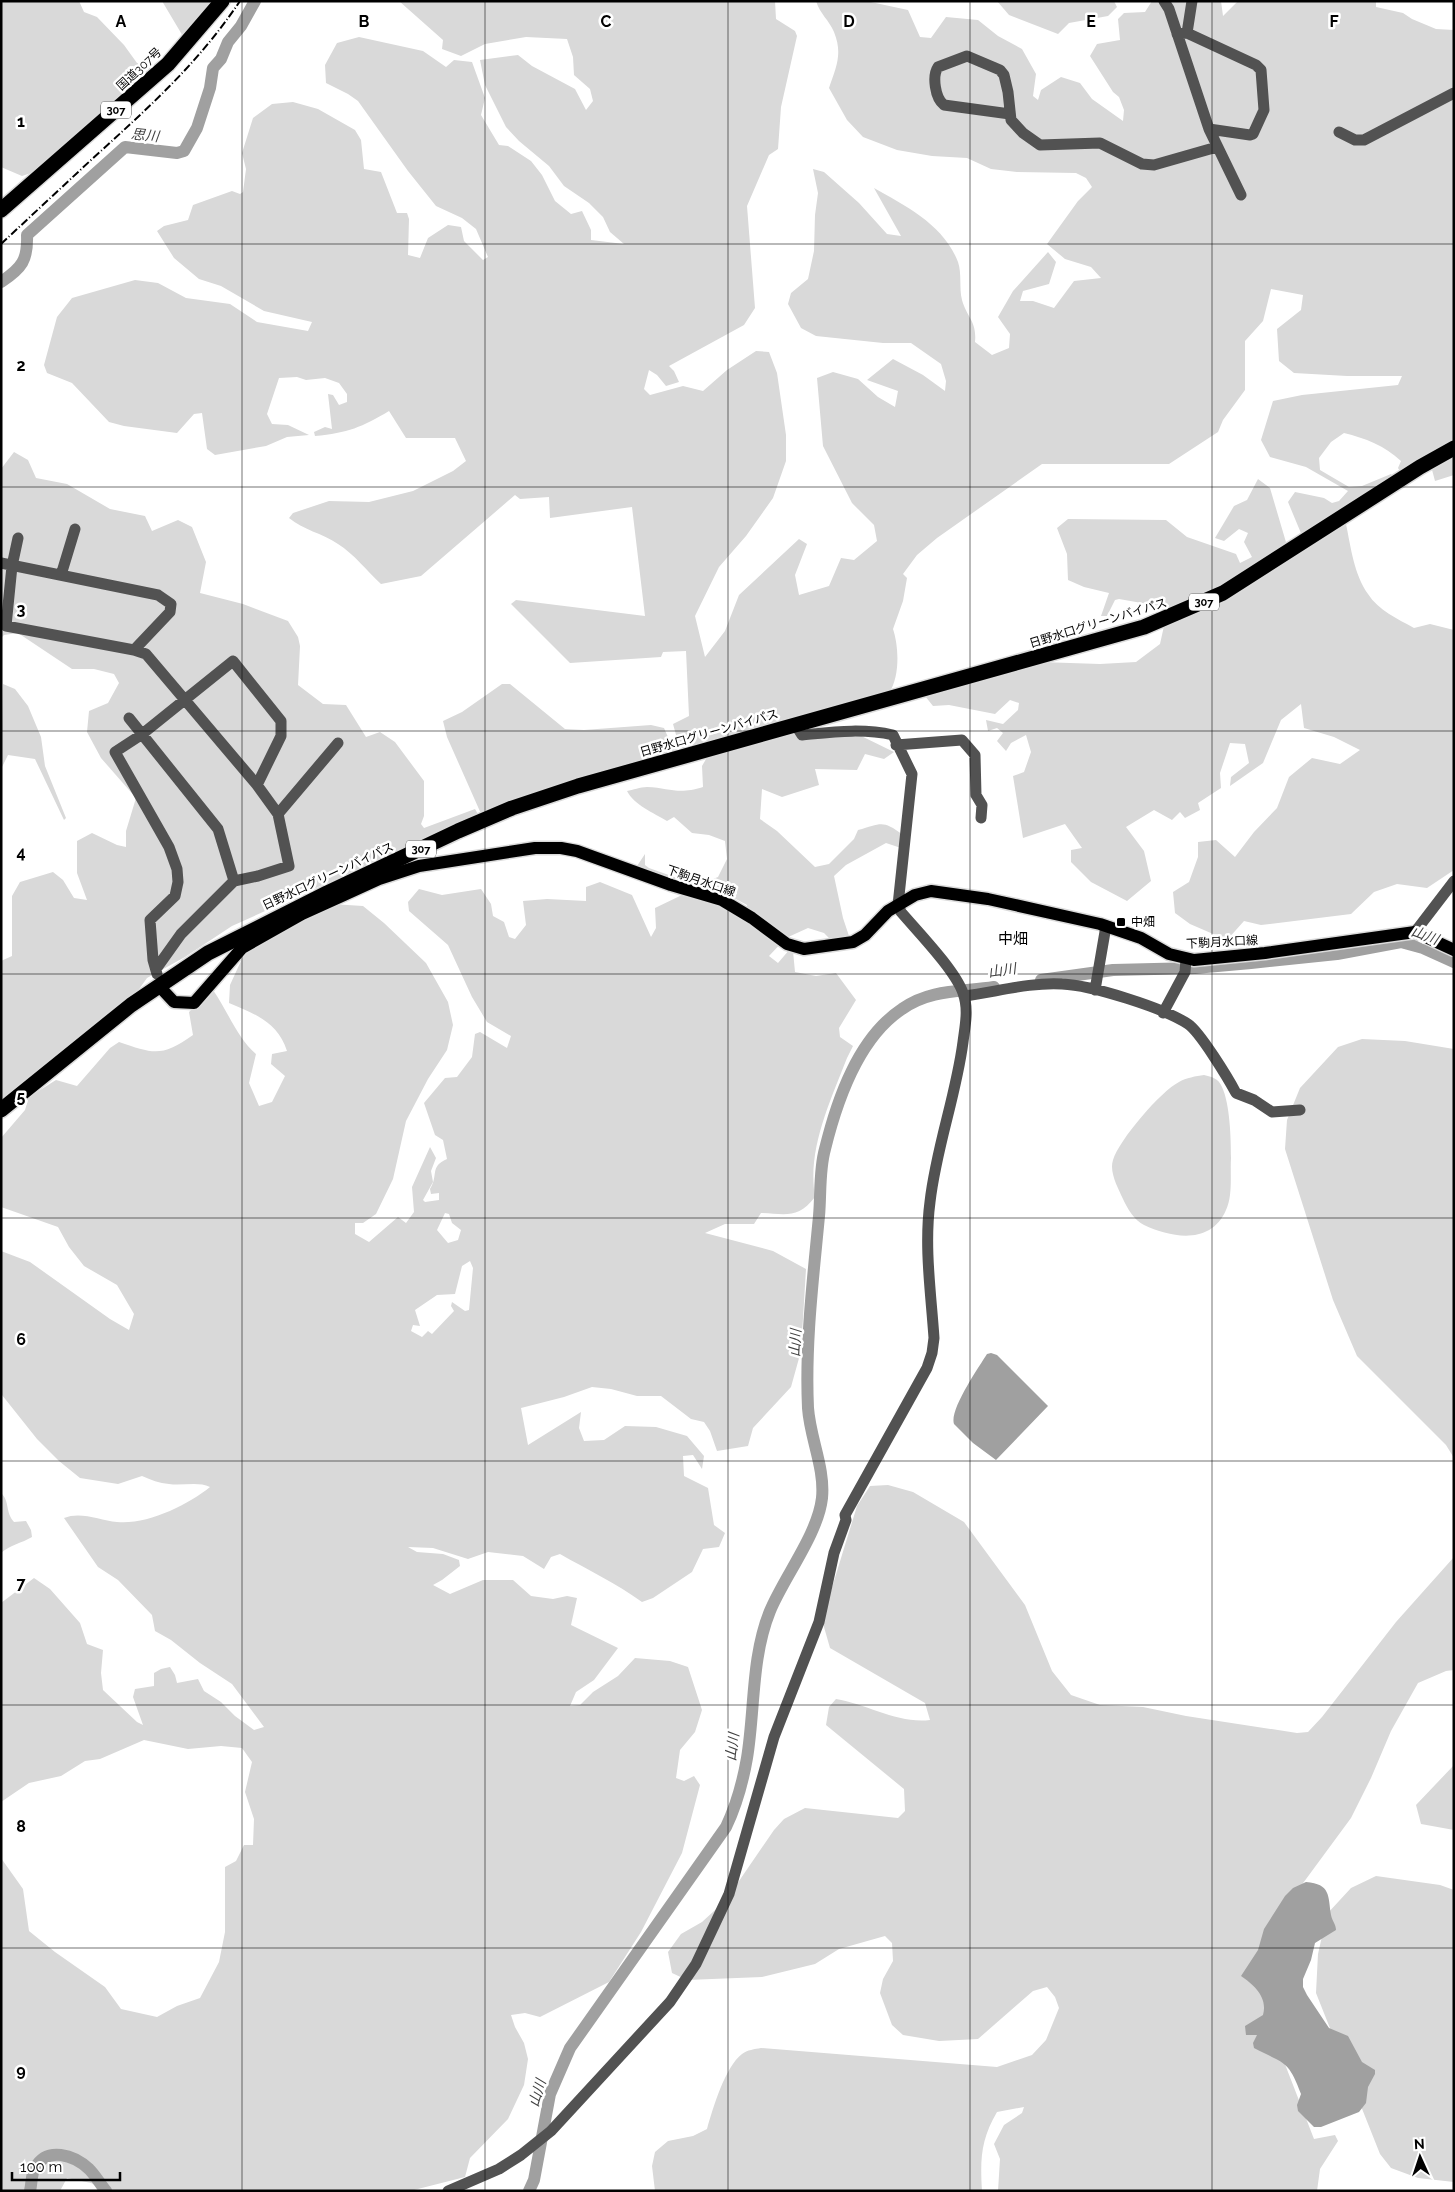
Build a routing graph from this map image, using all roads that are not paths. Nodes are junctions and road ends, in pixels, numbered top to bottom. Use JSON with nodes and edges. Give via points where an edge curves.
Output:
{"nodes":[{"id":1,"x":222,"y":1,"type":"edge"},
{"id":2,"x":1164,"y":1,"type":"edge"},
{"id":3,"x":1192,"y":1,"type":"edge"},
{"id":4,"x":1182,"y":33,"type":"junction"},
{"id":5,"x":1454,"y":93,"type":"edge"},
{"id":6,"x":1010,"y":114,"type":"junction"},
{"id":7,"x":1209,"y":129,"type":"junction"},
{"id":8,"x":1339,"y":132,"type":"dead end"},
{"id":9,"x":1217,"y":147,"type":"junction"},
{"id":10,"x":1241,"y":195,"type":"dead end"},
{"id":11,"x":1,"y":210,"type":"edge"},
{"id":12,"x":1454,"y":448,"type":"edge"},
{"id":13,"x":75,"y":530,"type":"dead end"},
{"id":14,"x":18,"y":538,"type":"dead end"},
{"id":15,"x":7,"y":564,"type":"edge"},
{"id":16,"x":61,"y":575,"type":"junction"},
{"id":17,"x":134,"y":650,"type":"junction"},
{"id":18,"x":184,"y":699,"type":"junction"},
{"id":19,"x":129,"y":718,"type":"dead end"},
{"id":20,"x":795,"y":724,"type":"junction"},
{"id":21,"x":141,"y":735,"type":"junction"},
{"id":22,"x":338,"y":743,"type":"dead end"},
{"id":23,"x":896,"y":745,"type":"junction"},
{"id":24,"x":257,"y":786,"type":"junction"},
{"id":25,"x":278,"y":814,"type":"junction"},
{"id":26,"x":981,"y":818,"type":"dead end"},
{"id":27,"x":234,"y":880,"type":"junction"},
{"id":28,"x":1454,"y":881,"type":"edge"},
{"id":29,"x":898,"y":905,"type":"junction"},
{"id":30,"x":1106,"y":926,"type":"junction"},
{"id":31,"x":1415,"y":932,"type":"junction"},
{"id":32,"x":1454,"y":950,"type":"edge"},
{"id":33,"x":1186,"y":964,"type":"junction"},
{"id":34,"x":156,"y":970,"type":"junction"},
{"id":35,"x":177,"y":974,"type":"junction"},
{"id":36,"x":159,"y":986,"type":"junction"},
{"id":37,"x":1095,"y":990,"type":"junction"},
{"id":38,"x":962,"y":991,"type":"junction"},
{"id":39,"x":171,"y":998,"type":"junction"},
{"id":40,"x":1164,"y":1013,"type":"junction"},
{"id":41,"x":1,"y":1110,"type":"edge"},
{"id":42,"x":1300,"y":1110,"type":"dead end"},
{"id":43,"x":448,"y":2191,"type":"edge"}],
"edges":[{"from":1,"to":11,"type":"highway","name":"国道307号","number":"307","via":[[168,64]]},
{"from":2,"to":4,"type":"street"},
{"from":3,"to":4,"type":"street"},
{"from":4,"to":7,"type":"street"},
{"from":4,"to":7,"type":"street","via":[[1261,70],[1264,110],[1253,134]]},
{"from":5,"to":8,"type":"street","via":[[1364,140],[1355,140]]},
{"from":6,"to":6,"type":"street","via":[[944,105],[935,82],[936,70],[967,56],[1000,70],[1008,92]]},
{"from":6,"to":9,"type":"street","via":[[1011,120],[1023,133],[1040,145],[1100,143],[1142,164],[1154,165]]},
{"from":7,"to":9,"type":"street"},
{"from":9,"to":10,"type":"street"},
{"from":12,"to":20,"type":"highway","name":"日野水口グリーンバイパス","number":"307","via":[[1223,593],[1144,627]]},
{"from":13,"to":16,"type":"street"},
{"from":14,"to":15,"type":"street"},
{"from":15,"to":16,"type":"street"},
{"from":15,"to":17,"type":"street","via":[[6,626]]},
{"from":16,"to":17,"type":"street","via":[[158,595],[171,604],[170,612]]},
{"from":17,"to":18,"type":"street","via":[[146,654]]},
{"from":18,"to":21,"type":"street"},
{"from":18,"to":24,"type":"street"},
{"from":18,"to":24,"type":"street","via":[[233,661],[281,721],[281,736]]},
{"from":19,"to":21,"type":"street"},
{"from":20,"to":23,"type":"street","via":[[802,736],[843,730],[878,732],[893,735]]},
{"from":20,"to":35,"type":"highway","name":"日野水口グリーンバイパス","number":"307","via":[[512,808],[327,892],[208,954]]},
{"from":21,"to":27,"type":"street","via":[[218,828]]},
{"from":21,"to":34,"type":"street","via":[[116,752],[169,847],[177,868],[178,882],[175,896],[150,920]]},
{"from":22,"to":25,"type":"street"},
{"from":23,"to":26,"type":"street","via":[[964,737],[974,755],[976,795],[982,804]]},
{"from":23,"to":29,"type":"street","via":[[912,774]]},
{"from":24,"to":25,"type":"street"},
{"from":25,"to":27,"type":"street","via":[[289,866]]},
{"from":27,"to":34,"type":"street","via":[[181,934]]},
{"from":28,"to":31,"type":"street"},
{"from":29,"to":30,"type":"main road","name":"下駒月水口線","via":[[915,895],[931,891],[952,893]]},
{"from":29,"to":38,"type":"street"},
{"from":29,"to":39,"type":"main road","name":"下駒月水口線","via":[[853,942],[804,949],[787,944],[722,900],[578,852],[535,848],[419,866],[379,879],[302,914],[242,948],[194,1003],[174,1002]]},
{"from":30,"to":33,"type":"main road","name":"下駒月水口線","via":[[1141,938]]},
{"from":30,"to":37,"type":"street"},
{"from":31,"to":32,"type":"main road"},
{"from":31,"to":33,"type":"main road","name":"下駒月水口線"},
{"from":33,"to":40,"type":"street"},
{"from":34,"to":36,"type":"street"},
{"from":35,"to":36,"type":"highway","name":"日野水口グリーンバイパス","number":"307"},
{"from":35,"to":39,"type":"main road"},
{"from":36,"to":39,"type":"main road"},
{"from":36,"to":41,"type":"highway","name":"日野水口グリーンバイパス","number":"307"},
{"from":37,"to":38,"type":"street","via":[[1042,984]]},
{"from":37,"to":40,"type":"street"},
{"from":38,"to":43,"type":"street","via":[[966,1019],[962,1051],[929,1206],[932,1353],[927,1368],[845,1515],[819,1622],[774,1737],[729,1894],[705,1948],[670,2002],[551,2131],[499,2169]]},
{"from":40,"to":42,"type":"street","via":[[1190,1025],[1236,1092],[1272,1112]]}]}
